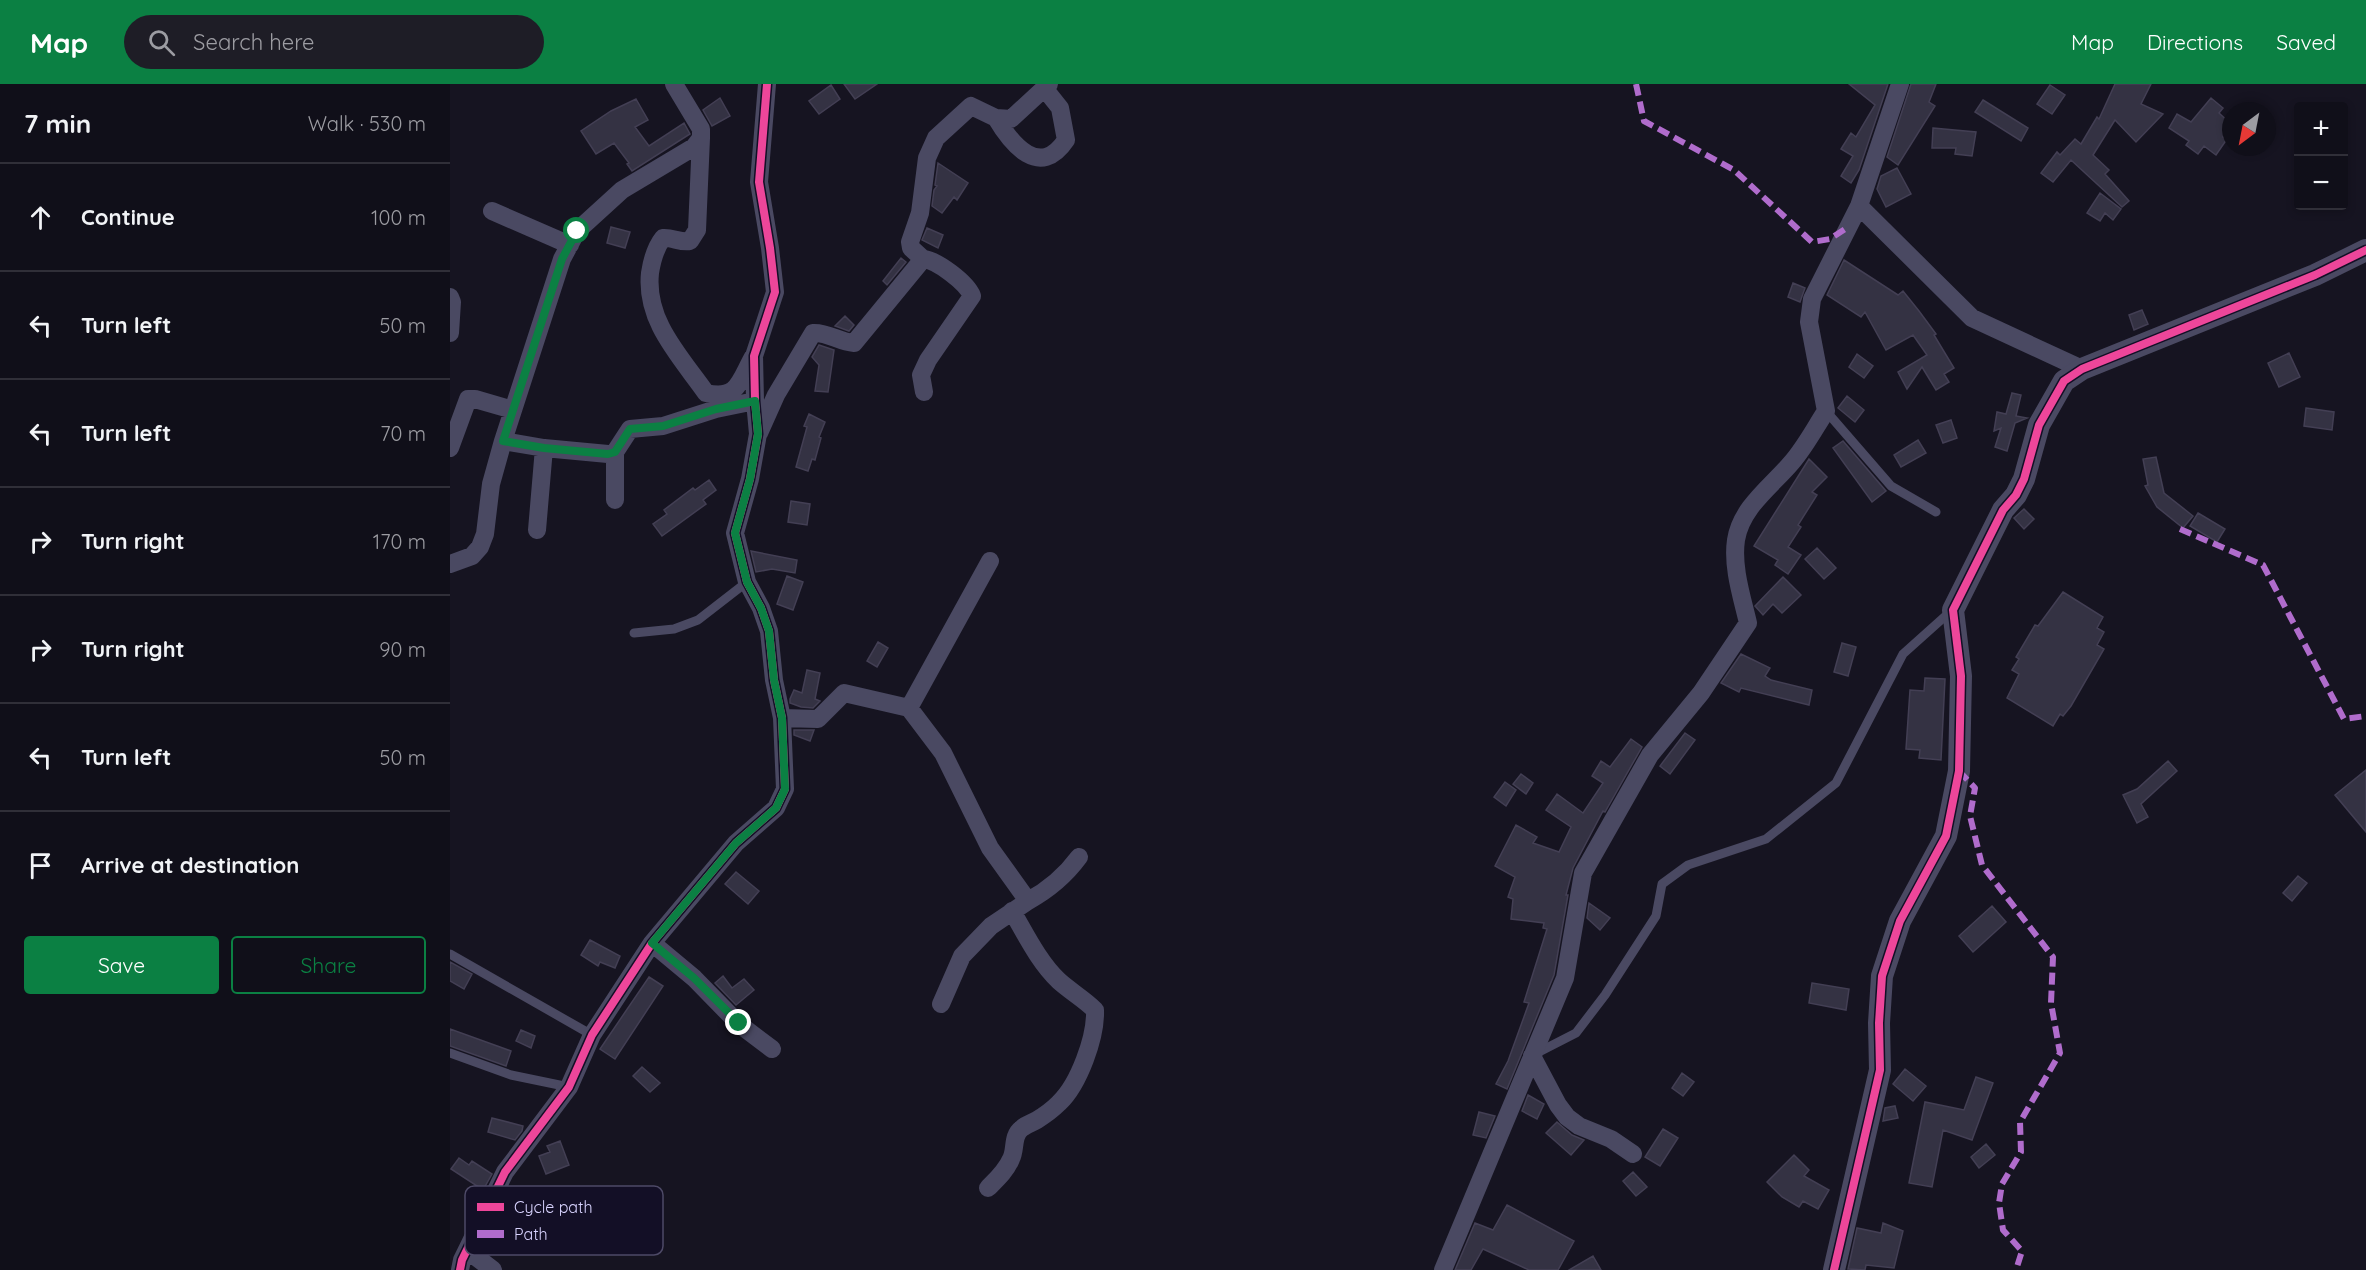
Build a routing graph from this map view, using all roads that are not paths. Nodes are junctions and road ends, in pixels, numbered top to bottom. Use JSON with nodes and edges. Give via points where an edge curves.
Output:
{"nodes":[{"id":1,"x":674,"y":84,"type":"edge"},
{"id":2,"x":767,"y":84,"type":"edge"},
{"id":3,"x":1900,"y":84,"type":"edge"},
{"id":4,"x":1047,"y":86,"type":"edge"},
{"id":5,"x":996,"y":118,"type":"junction"},
{"id":6,"x":701,"y":138,"type":"junction"},
{"id":7,"x":1859,"y":206,"type":"junction"},
{"id":8,"x":492,"y":211,"type":"dead end"},
{"id":9,"x":570,"y":244,"type":"junction"},
{"id":10,"x":2366,"y":250,"type":"edge"},
{"id":11,"x":923,"y":259,"type":"junction"},
{"id":12,"x":450,"y":297,"type":"edge"},
{"id":13,"x":450,"y":333,"type":"edge"},
{"id":14,"x":754,"y":356,"type":"junction"},
{"id":15,"x":2082,"y":369,"type":"junction"},
{"id":16,"x":924,"y":392,"type":"dead end"},
{"id":17,"x":755,"y":401,"type":"junction"},
{"id":18,"x":513,"y":410,"type":"junction"},
{"id":19,"x":1826,"y":411,"type":"junction"},
{"id":20,"x":758,"y":434,"type":"junction"},
{"id":21,"x":503,"y":441,"type":"junction"},
{"id":22,"x":450,"y":448,"type":"edge"},
{"id":23,"x":544,"y":448,"type":"junction"},
{"id":24,"x":615,"y":452,"type":"junction"},
{"id":25,"x":615,"y":500,"type":"dead end"},
{"id":26,"x":1936,"y":512,"type":"dead end"},
{"id":27,"x":537,"y":530,"type":"dead end"},
{"id":28,"x":990,"y":561,"type":"dead end"},
{"id":29,"x":450,"y":564,"type":"edge"},
{"id":30,"x":747,"y":582,"type":"junction"},
{"id":31,"x":1953,"y":610,"type":"junction"},
{"id":32,"x":634,"y":633,"type":"dead end"},
{"id":33,"x":909,"y":708,"type":"junction"},
{"id":34,"x":782,"y":718,"type":"junction"},
{"id":35,"x":1079,"y":857,"type":"dead end"},
{"id":36,"x":1028,"y":900,"type":"junction"},
{"id":37,"x":1012,"y":911,"type":"junction"},
{"id":38,"x":652,"y":943,"type":"junction"},
{"id":39,"x":450,"y":954,"type":"edge"},
{"id":40,"x":941,"y":1004,"type":"dead end"},
{"id":41,"x":592,"y":1035,"type":"junction"},
{"id":42,"x":772,"y":1049,"type":"dead end"},
{"id":43,"x":450,"y":1053,"type":"edge"},
{"id":44,"x":1532,"y":1056,"type":"junction"},
{"id":45,"x":569,"y":1087,"type":"junction"},
{"id":46,"x":1634,"y":1154,"type":"dead end"},
{"id":47,"x":498,"y":1186,"type":"edge"},
{"id":48,"x":988,"y":1188,"type":"dead end"},
{"id":49,"x":465,"y":1255,"type":"edge"},
{"id":50,"x":474,"y":1255,"type":"edge"},
{"id":51,"x":460,"y":1270,"type":"edge"},
{"id":52,"x":493,"y":1270,"type":"edge"},
{"id":53,"x":1443,"y":1270,"type":"edge"},
{"id":54,"x":1834,"y":1270,"type":"edge"}],
"edges":[{"from":1,"to":6,"type":"street","via":[[701,129]]},
{"from":2,"to":14,"type":"street","via":[[759,182],[775,292]]},
{"from":3,"to":7,"type":"street"},
{"from":4,"to":5,"type":"street","via":[[1011,119]]},
{"from":4,"to":5,"type":"street","via":[[1060,108],[1066,140],[1048,157],[1030,157],[1008,138]]},
{"from":5,"to":11,"type":"street","via":[[971,106],[936,138],[924,170],[920,213],[910,242]]},
{"from":6,"to":9,"type":"street","via":[[694,147],[622,190],[577,231]]},
{"from":6,"to":14,"type":"street","via":[[697,230],[690,241],[663,238],[652,262],[648,290],[657,322],[706,393],[720,396],[733,392]]},
{"from":7,"to":15,"type":"street","via":[[1972,318]]},
{"from":7,"to":19,"type":"street","via":[[1812,299],[1809,322]]},
{"from":8,"to":9,"type":"street"},
{"from":9,"to":18,"type":"street"},
{"from":10,"to":15,"type":"street"},
{"from":11,"to":16,"type":"street","via":[[942,267],[969,288],[972,296],[928,360],[921,375]]},
{"from":11,"to":20,"type":"street","via":[[855,343],[813,333]]},
{"from":12,"to":13,"type":"street"},
{"from":14,"to":17,"type":"street"},
{"from":15,"to":31,"type":"street","via":[[2064,381],[2039,425],[2024,479],[2003,510]]},
{"from":17,"to":20,"type":"street"},
{"from":17,"to":24,"type":"street","via":[[663,426],[630,429]]},
{"from":18,"to":21,"type":"street"},
{"from":18,"to":22,"type":"street","via":[[468,399]]},
{"from":19,"to":26,"type":"lane","via":[[1891,486]]},
{"from":19,"to":44,"type":"street","via":[[1793,461],[1742,519],[1736,541],[1737,575],[1748,623],[1701,693],[1650,755],[1583,873],[1565,978]]},
{"from":20,"to":30,"type":"street","via":[[735,533]]},
{"from":21,"to":23,"type":"street"},
{"from":21,"to":29,"type":"street","via":[[480,547],[472,556]]},
{"from":23,"to":24,"type":"street"},
{"from":23,"to":27,"type":"street"},
{"from":24,"to":25,"type":"street"},
{"from":28,"to":33,"type":"street"},
{"from":30,"to":32,"type":"lane","via":[[698,620],[674,629]]},
{"from":30,"to":34,"type":"street","via":[[769,631]]},
{"from":31,"to":44,"type":"lane","via":[[1903,654],[1836,783],[1766,839],[1688,865],[1662,884],[1656,916],[1605,995],[1575,1033]]},
{"from":31,"to":54,"type":"street","via":[[1961,676],[1959,771],[1946,836],[1900,921],[1882,976],[1880,1070]]},
{"from":33,"to":34,"type":"street","via":[[844,693],[818,719]]},
{"from":33,"to":36,"type":"street","via":[[943,753],[990,848]]},
{"from":34,"to":38,"type":"street","via":[[785,789],[776,808],[736,843]]},
{"from":35,"to":36,"type":"street","via":[[1065,875]]},
{"from":36,"to":37,"type":"street"},
{"from":37,"to":40,"type":"street","via":[[962,956]]},
{"from":37,"to":48,"type":"street","via":[[1059,981],[1095,1010],[1096,1025],[1080,1070],[1061,1101],[1019,1130],[1004,1172]]},
{"from":38,"to":41,"type":"street"},
{"from":38,"to":42,"type":"street"},
{"from":39,"to":41,"type":"lane"},
{"from":41,"to":45,"type":"street"},
{"from":43,"to":45,"type":"lane","via":[[511,1075]]},
{"from":44,"to":46,"type":"street","via":[[1567,1117]]},
{"from":44,"to":53,"type":"street"},
{"from":45,"to":47,"type":"street"},
{"from":49,"to":51,"type":"street"},
{"from":50,"to":52,"type":"street"}]}
